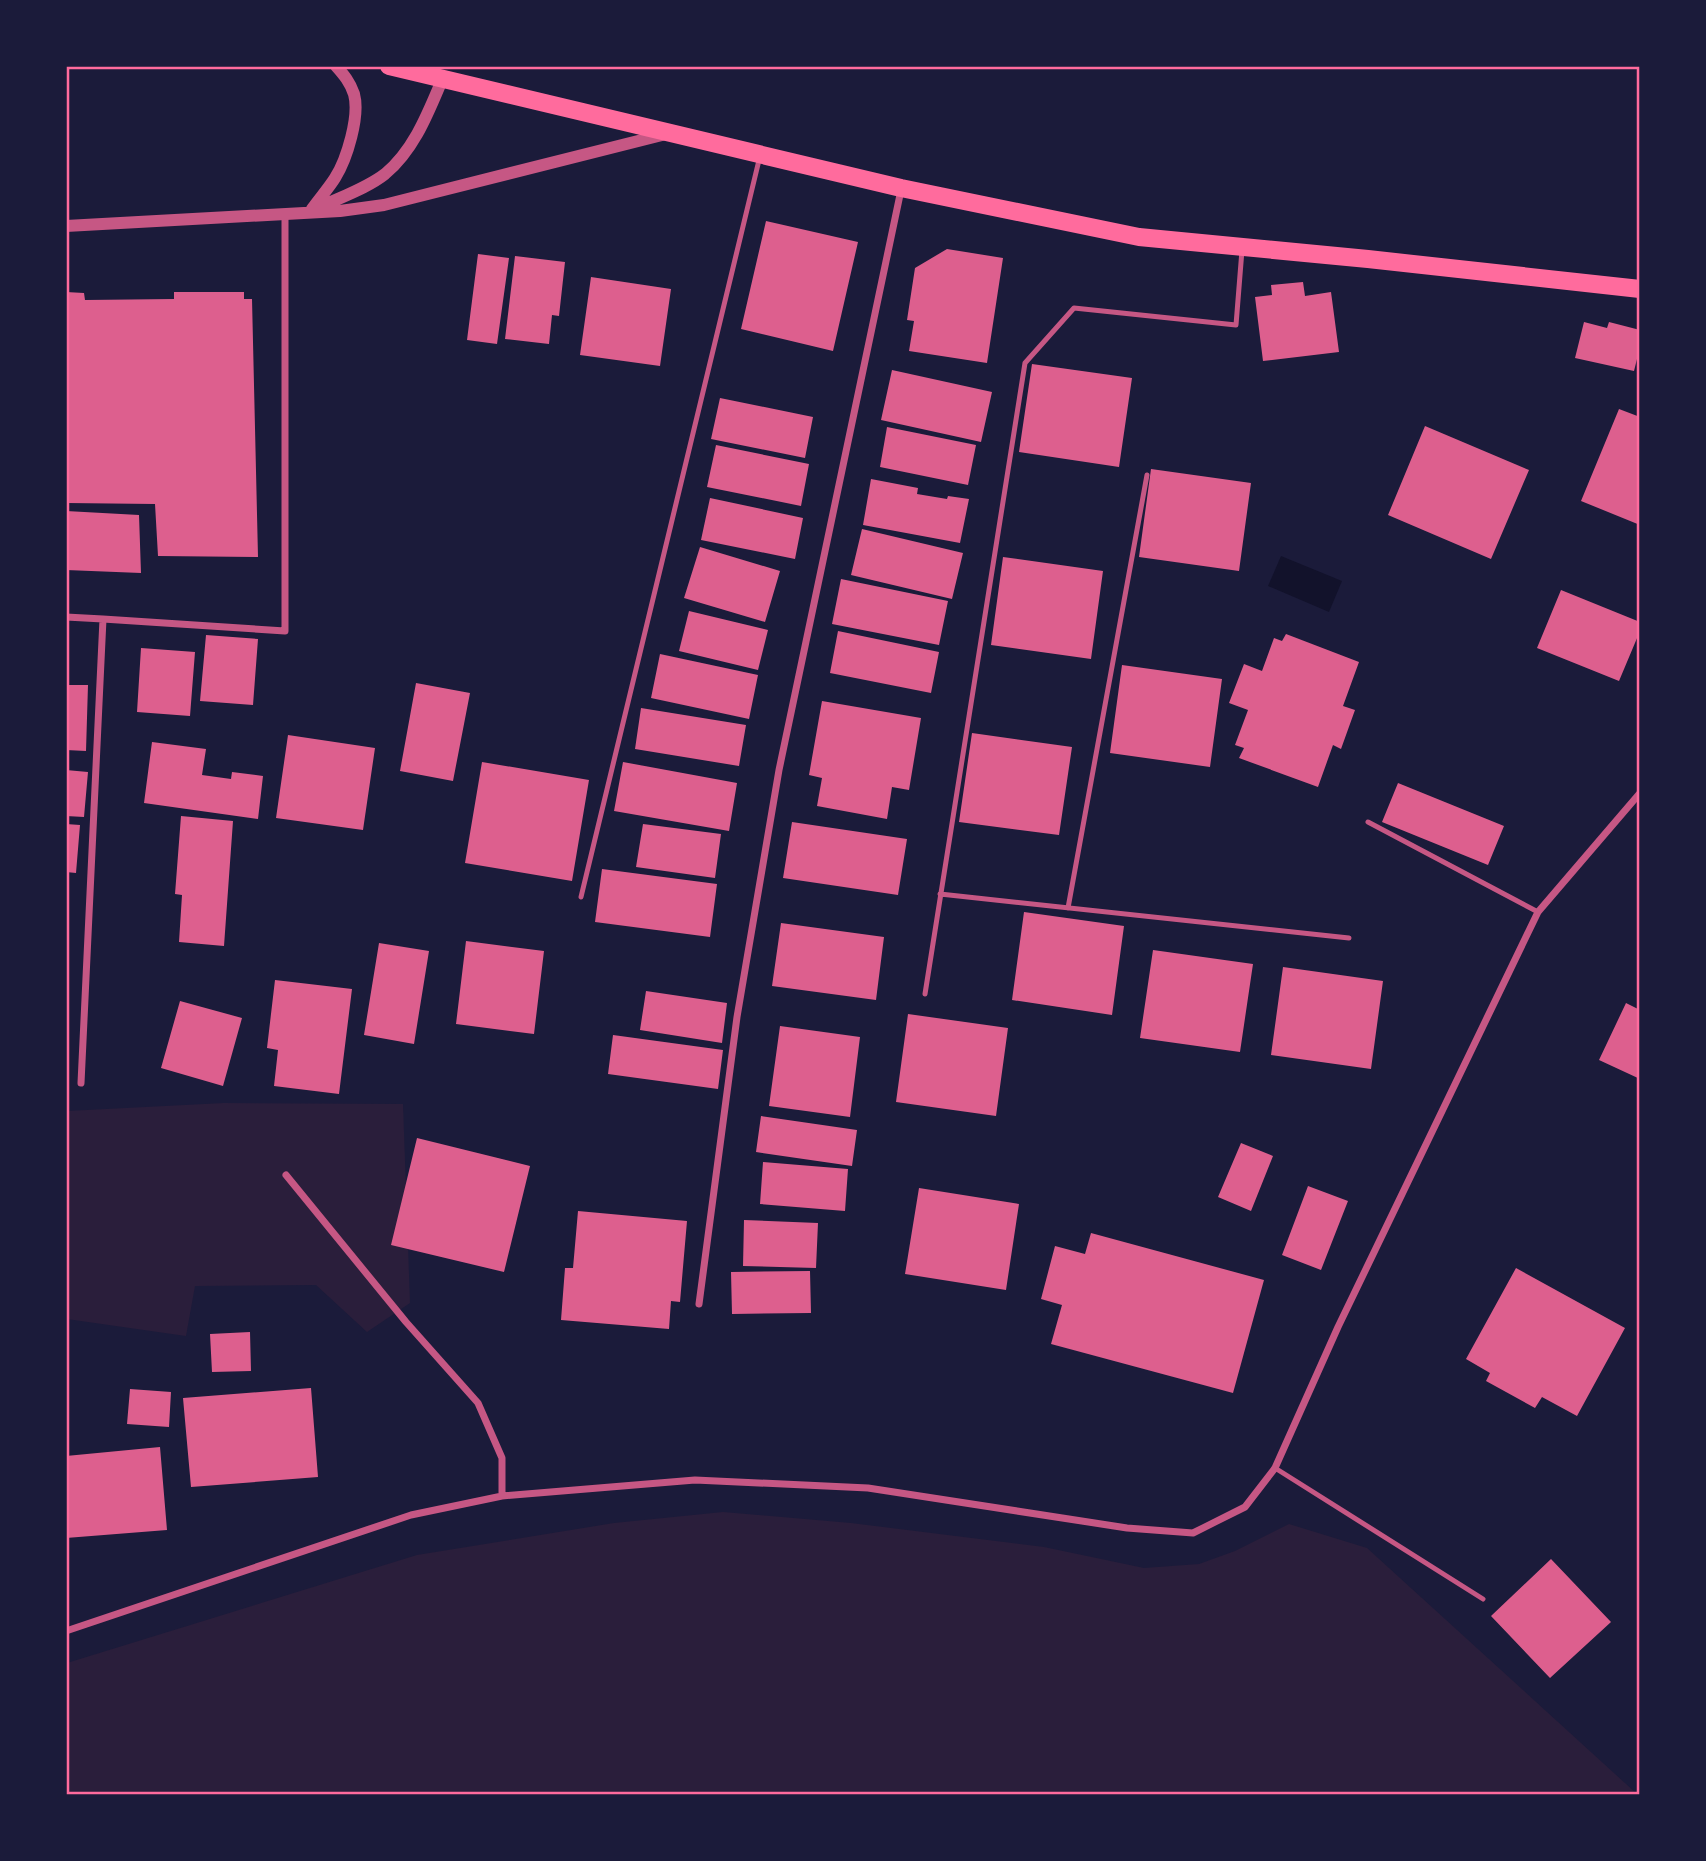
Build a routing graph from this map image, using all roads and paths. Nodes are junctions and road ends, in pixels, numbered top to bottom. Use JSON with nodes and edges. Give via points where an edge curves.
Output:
{"nodes":[{"id":1,"x":336,"y":66,"type":"edge"},
{"id":2,"x":389,"y":66,"type":"edge"},
{"id":3,"x":444,"y":73,"type":"edge"},
{"id":4,"x":669,"y":133,"type":"junction"},
{"id":5,"x":761,"y":153,"type":"junction"},
{"id":6,"x":901,"y":188,"type":"junction"},
{"id":7,"x":309,"y":212,"type":"junction"},
{"id":8,"x":285,"y":214,"type":"junction"},
{"id":9,"x":66,"y":226,"type":"edge"},
{"id":10,"x":1242,"y":247,"type":"junction"},
{"id":11,"x":1640,"y":289,"type":"edge"},
{"id":12,"x":1147,"y":475,"type":"dead end"},
{"id":13,"x":66,"y":617,"type":"edge"},
{"id":14,"x":103,"y":619,"type":"junction"},
{"id":15,"x":1640,"y":793,"type":"edge"},
{"id":16,"x":1368,"y":822,"type":"dead end"},
{"id":17,"x":940,"y":894,"type":"junction"},
{"id":18,"x":581,"y":897,"type":"dead end"},
{"id":19,"x":1068,"y":908,"type":"junction"},
{"id":20,"x":1538,"y":912,"type":"junction"},
{"id":21,"x":1349,"y":938,"type":"dead end"},
{"id":22,"x":925,"y":994,"type":"dead end"},
{"id":23,"x":80,"y":1083,"type":"dead end"},
{"id":24,"x":286,"y":1175,"type":"dead end"},
{"id":25,"x":699,"y":1304,"type":"dead end"},
{"id":26,"x":1275,"y":1468,"type":"junction"},
{"id":27,"x":502,"y":1496,"type":"junction"},
{"id":28,"x":1483,"y":1600,"type":"dead end"},
{"id":29,"x":66,"y":1631,"type":"edge"}],
"edges":[{"from":1,"to":7,"type":"street","via":[[355,96],[351,135],[335,178]]},
{"from":2,"to":3,"type":"main road"},
{"from":3,"to":4,"type":"main road"},
{"from":3,"to":7,"type":"street","via":[[415,138],[391,168]]},
{"from":4,"to":5,"type":"main road"},
{"from":4,"to":7,"type":"street","via":[[384,205]]},
{"from":5,"to":6,"type":"main road"},
{"from":5,"to":18,"type":"lane"},
{"from":6,"to":10,"type":"main road","via":[[1139,237]]},
{"from":6,"to":25,"type":"street","via":[[779,770],[737,1017]]},
{"from":7,"to":8,"type":"street"},
{"from":8,"to":9,"type":"street"},
{"from":8,"to":14,"type":"street","via":[[285,631]]},
{"from":10,"to":11,"type":"main road"},
{"from":10,"to":17,"type":"lane","via":[[1236,325],[1074,308],[1025,363]]},
{"from":12,"to":19,"type":"lane"},
{"from":13,"to":14,"type":"street"},
{"from":14,"to":23,"type":"street"},
{"from":15,"to":20,"type":"street"},
{"from":16,"to":20,"type":"lane"},
{"from":17,"to":19,"type":"lane"},
{"from":17,"to":22,"type":"lane"},
{"from":19,"to":21,"type":"lane"},
{"from":20,"to":26,"type":"street"},
{"from":24,"to":27,"type":"street","via":[[405,1322],[478,1403],[502,1458]]},
{"from":26,"to":27,"type":"street","via":[[1245,1507],[1193,1533],[1127,1528],[868,1488],[695,1480]]},
{"from":26,"to":28,"type":"lane"},
{"from":27,"to":29,"type":"street","via":[[411,1515]]}]}
